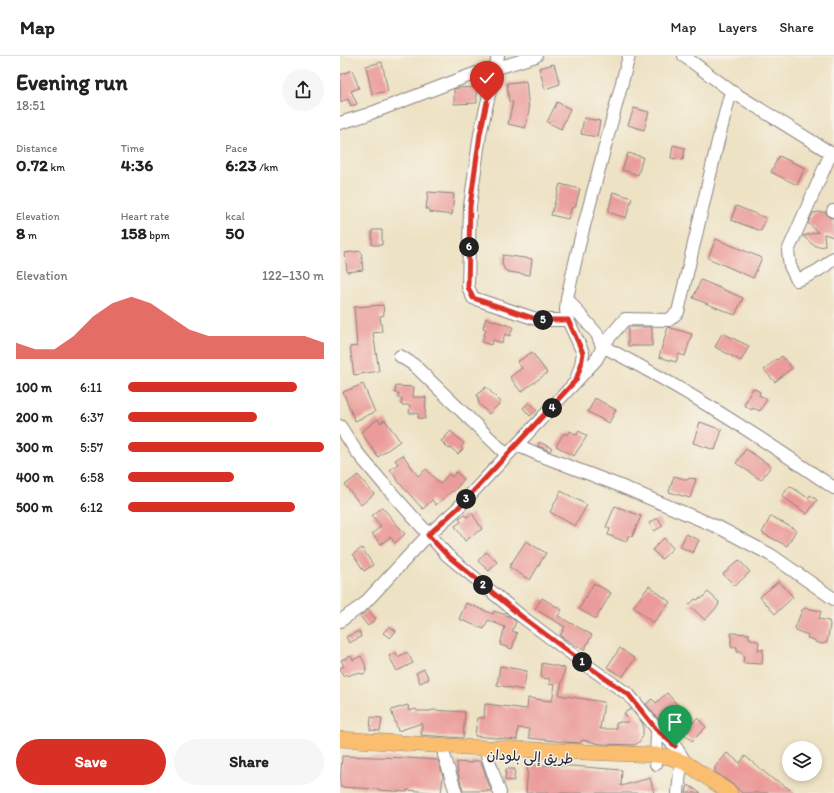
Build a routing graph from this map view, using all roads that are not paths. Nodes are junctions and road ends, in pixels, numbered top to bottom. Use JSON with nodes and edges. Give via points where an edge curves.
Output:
{"nodes":[{"id":1,"x":498,"y":56,"type":"edge"},
{"id":2,"x":536,"y":56,"type":"edge"},
{"id":3,"x":628,"y":56,"type":"edge"},
{"id":4,"x":684,"y":56,"type":"edge"},
{"id":5,"x":494,"y":69,"type":"junction"},
{"id":6,"x":731,"y":91,"type":"junction"},
{"id":7,"x":340,"y":123,"type":"edge"},
{"id":8,"x":832,"y":154,"type":"edge"},
{"id":9,"x":834,"y":258,"type":"edge"},
{"id":10,"x":567,"y":298,"type":"junction"},
{"id":11,"x":568,"y":320,"type":"junction"},
{"id":12,"x":602,"y":346,"type":"junction"},
{"id":13,"x":400,"y":356,"type":"dead end"},
{"id":14,"x":576,"y":380,"type":"junction"},
{"id":15,"x":340,"y":426,"type":"edge"},
{"id":16,"x":517,"y":445,"type":"junction"},
{"id":17,"x":507,"y":455,"type":"junction"},
{"id":18,"x":834,"y":488,"type":"edge"},
{"id":19,"x":428,"y":535,"type":"junction"},
{"id":20,"x":834,"y":598,"type":"edge"},
{"id":21,"x":340,"y":621,"type":"edge"},
{"id":22,"x":656,"y":729,"type":"junction"},
{"id":23,"x":340,"y":739,"type":"edge"},
{"id":24,"x":340,"y":747,"type":"edge"},
{"id":25,"x":444,"y":755,"type":"junction"},
{"id":26,"x":487,"y":755,"type":"junction"},
{"id":27,"x":656,"y":759,"type":"junction"},
{"id":28,"x":683,"y":767,"type":"junction"},
{"id":29,"x":456,"y":793,"type":"edge"},
{"id":30,"x":500,"y":793,"type":"edge"},
{"id":31,"x":678,"y":793,"type":"edge"},
{"id":32,"x":714,"y":793,"type":"edge"},
{"id":33,"x":730,"y":793,"type":"edge"}],
"edges":[{"from":1,"to":5,"type":"street"},
{"from":2,"to":5,"type":"street"},
{"from":3,"to":10,"type":"street"},
{"from":4,"to":6,"type":"street"},
{"from":5,"to":7,"type":"street","via":[[476,73]]},
{"from":5,"to":11,"type":"street","via":[[480,134],[470,206],[468,287],[473,298],[539,320]]},
{"from":6,"to":8,"type":"street"},
{"from":6,"to":12,"type":"street","via":[[678,312],[669,320],[625,319]]},
{"from":8,"to":9,"type":"street","via":[[788,251],[790,266],[797,280],[810,276]]},
{"from":10,"to":11,"type":"street"},
{"from":10,"to":12,"type":"street","via":[[597,334]]},
{"from":11,"to":14,"type":"street","via":[[583,353]]},
{"from":12,"to":14,"type":"street","via":[[596,360]]},
{"from":12,"to":18,"type":"street","via":[[705,404]]},
{"from":13,"to":17,"type":"street","via":[[414,365]]},
{"from":14,"to":16,"type":"street"},
{"from":15,"to":19,"type":"street","via":[[376,476]]},
{"from":16,"to":17,"type":"street"},
{"from":16,"to":20,"type":"street","via":[[720,528],[771,555]]},
{"from":17,"to":19,"type":"street","via":[[457,509]]},
{"from":19,"to":21,"type":"street","via":[[363,605]]},
{"from":19,"to":22,"type":"street","via":[[447,555],[521,616],[629,695]]},
{"from":22,"to":27,"type":"street"},
{"from":22,"to":28,"type":"street","via":[[675,746]]},
{"from":23,"to":27,"type":"main road"},
{"from":24,"to":25,"type":"main road","name":"طريق إلى بلودان"},
{"from":25,"to":26,"type":"main road","name":"طريق إلى بلودان"},
{"from":25,"to":29,"type":"street"},
{"from":26,"to":27,"type":"main road","name":"طريق إلى بلودان"},
{"from":26,"to":30,"type":"street"},
{"from":27,"to":28,"type":"main road","via":[[668,757]]},
{"from":28,"to":31,"type":"street"},
{"from":28,"to":32,"type":"main road"},
{"from":28,"to":33,"type":"main road"}]}
